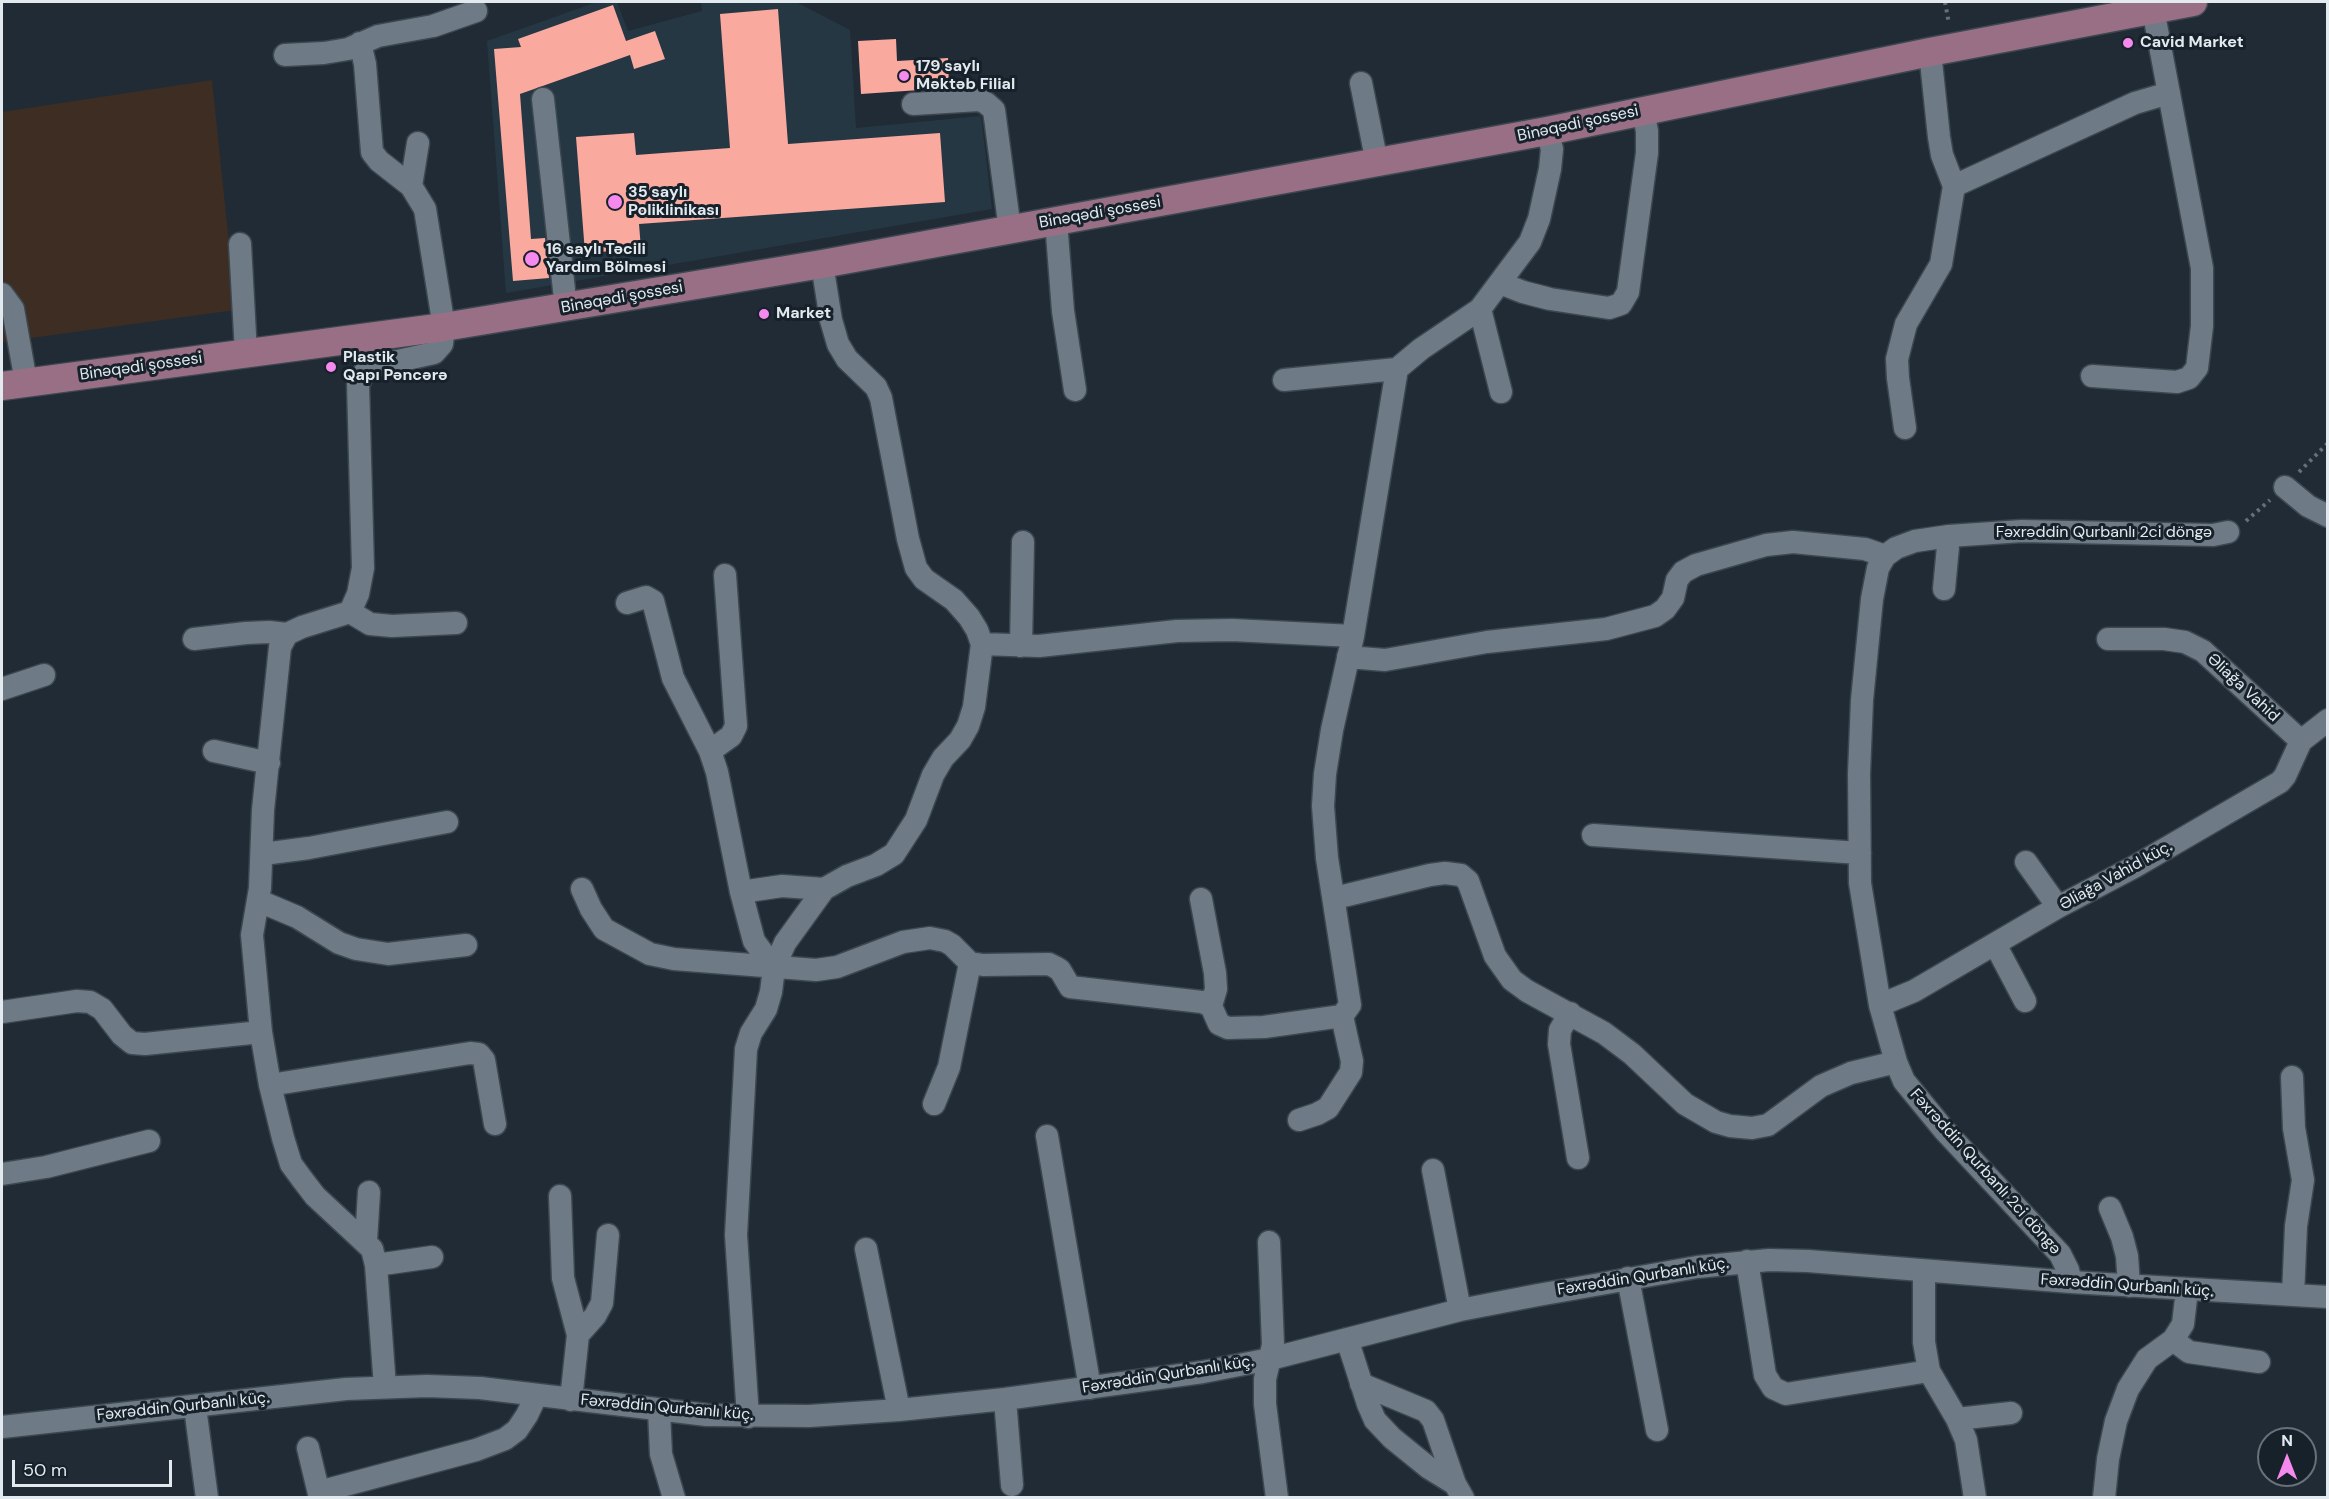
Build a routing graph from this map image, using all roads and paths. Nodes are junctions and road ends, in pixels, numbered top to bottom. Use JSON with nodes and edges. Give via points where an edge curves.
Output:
{"nodes":[{"id":1,"x":2193,"y":2,"type":"edge"},
{"id":2,"x":2153,"y":9,"type":"junction"},
{"id":3,"x":476,"y":11,"type":"dead end"},
{"id":4,"x":360,"y":43,"type":"junction"},
{"id":5,"x":1930,"y":52,"type":"junction"},
{"id":6,"x":285,"y":55,"type":"dead end"},
{"id":7,"x":1361,"y":83,"type":"dead end"},
{"id":8,"x":2169,"y":93,"type":"junction"},
{"id":9,"x":543,"y":99,"type":"dead end"},
{"id":10,"x":913,"y":104,"type":"dead end"},
{"id":11,"x":1643,"y":111,"type":"junction"},
{"id":12,"x":1547,"y":131,"type":"junction"},
{"id":13,"x":418,"y":143,"type":"dead end"},
{"id":14,"x":1377,"y":163,"type":"junction"},
{"id":15,"x":411,"y":186,"type":"junction"},
{"id":16,"x":1954,"y":186,"type":"junction"},
{"id":17,"x":1056,"y":221,"type":"junction"},
{"id":18,"x":1010,"y":230,"type":"junction"},
{"id":19,"x":240,"y":244,"type":"dead end"},
{"id":20,"x":822,"y":264,"type":"junction"},
{"id":21,"x":1500,"y":283,"type":"junction"},
{"id":22,"x":2,"y":294,"type":"edge"},
{"id":23,"x":566,"y":308,"type":"junction"},
{"id":24,"x":1480,"y":309,"type":"junction"},
{"id":25,"x":444,"y":327,"type":"junction"},
{"id":26,"x":246,"y":353,"type":"junction"},
{"id":27,"x":1397,"y":369,"type":"junction"},
{"id":28,"x":2092,"y":376,"type":"dead end"},
{"id":29,"x":1284,"y":380,"type":"dead end"},
{"id":30,"x":14,"y":384,"type":"edge"},
{"id":31,"x":1075,"y":390,"type":"dead end"},
{"id":32,"x":1501,"y":392,"type":"dead end"},
{"id":33,"x":1905,"y":428,"type":"dead end"},
{"id":34,"x":2285,"y":487,"type":"dead end"},
{"id":35,"x":2328,"y":516,"type":"edge"},
{"id":36,"x":2228,"y":532,"type":"dead end"},
{"id":37,"x":1949,"y":536,"type":"junction"},
{"id":38,"x":1023,"y":542,"type":"dead end"},
{"id":39,"x":1885,"y":556,"type":"junction"},
{"id":40,"x":725,"y":575,"type":"dead end"},
{"id":41,"x":1944,"y":589,"type":"dead end"},
{"id":42,"x":627,"y":603,"type":"dead end"},
{"id":43,"x":350,"y":612,"type":"junction"},
{"id":44,"x":456,"y":623,"type":"dead end"},
{"id":45,"x":287,"y":634,"type":"junction"},
{"id":46,"x":194,"y":639,"type":"dead end"},
{"id":47,"x":2108,"y":639,"type":"dead end"},
{"id":48,"x":982,"y":644,"type":"junction"},
{"id":49,"x":1021,"y":646,"type":"junction"},
{"id":50,"x":1350,"y":647,"type":"junction"},
{"id":51,"x":44,"y":675,"type":"dead end"},
{"id":52,"x":2,"y":689,"type":"edge"},
{"id":53,"x":2328,"y":720,"type":"edge"},
{"id":54,"x":2301,"y":741,"type":"junction"},
{"id":55,"x":214,"y":751,"type":"dead end"},
{"id":56,"x":710,"y":751,"type":"junction"},
{"id":57,"x":269,"y":763,"type":"junction"},
{"id":58,"x":447,"y":822,"type":"dead end"},
{"id":59,"x":1593,"y":835,"type":"dead end"},
{"id":60,"x":1860,"y":853,"type":"junction"},
{"id":61,"x":263,"y":854,"type":"junction"},
{"id":62,"x":2026,"y":862,"type":"dead end"},
{"id":63,"x":582,"y":889,"type":"dead end"},
{"id":64,"x":824,"y":889,"type":"junction"},
{"id":65,"x":741,"y":892,"type":"junction"},
{"id":66,"x":1335,"y":898,"type":"junction"},
{"id":67,"x":1201,"y":899,"type":"dead end"},
{"id":68,"x":259,"y":901,"type":"junction"},
{"id":69,"x":2058,"y":907,"type":"junction"},
{"id":70,"x":1995,"y":944,"type":"junction"},
{"id":71,"x":466,"y":945,"type":"dead end"},
{"id":72,"x":970,"y":963,"type":"junction"},
{"id":73,"x":774,"y":968,"type":"junction"},
{"id":74,"x":2025,"y":1001,"type":"dead end"},
{"id":75,"x":1880,"y":1005,"type":"junction"},
{"id":76,"x":1210,"y":1006,"type":"junction"},
{"id":77,"x":2,"y":1012,"type":"edge"},
{"id":78,"x":1570,"y":1013,"type":"junction"},
{"id":79,"x":1342,"y":1016,"type":"junction"},
{"id":80,"x":261,"y":1032,"type":"junction"},
{"id":81,"x":1896,"y":1062,"type":"junction"},
{"id":82,"x":2292,"y":1077,"type":"dead end"},
{"id":83,"x":270,"y":1085,"type":"junction"},
{"id":84,"x":934,"y":1104,"type":"dead end"},
{"id":85,"x":1299,"y":1120,"type":"dead end"},
{"id":86,"x":495,"y":1124,"type":"dead end"},
{"id":87,"x":1047,"y":1136,"type":"dead end"},
{"id":88,"x":148,"y":1141,"type":"dead end"},
{"id":89,"x":1578,"y":1158,"type":"dead end"},
{"id":90,"x":1433,"y":1170,"type":"dead end"},
{"id":91,"x":2,"y":1174,"type":"edge"},
{"id":92,"x":369,"y":1192,"type":"dead end"},
{"id":93,"x":560,"y":1196,"type":"dead end"},
{"id":94,"x":2110,"y":1208,"type":"dead end"},
{"id":95,"x":608,"y":1236,"type":"dead end"},
{"id":96,"x":366,"y":1241,"type":"junction"},
{"id":97,"x":1269,"y":1242,"type":"dead end"},
{"id":98,"x":866,"y":1249,"type":"dead end"},
{"id":99,"x":432,"y":1257,"type":"dead end"},
{"id":100,"x":1748,"y":1261,"type":"junction"},
{"id":101,"x":376,"y":1265,"type":"junction"},
{"id":102,"x":1924,"y":1271,"type":"junction"},
{"id":103,"x":1628,"y":1278,"type":"junction"},
{"id":104,"x":2071,"y":1282,"type":"junction"},
{"id":105,"x":2129,"y":1286,"type":"junction"},
{"id":106,"x":2187,"y":1290,"type":"junction"},
{"id":107,"x":2293,"y":1295,"type":"junction"},
{"id":108,"x":2328,"y":1297,"type":"edge"},
{"id":109,"x":1460,"y":1310,"type":"junction"},
{"id":110,"x":578,"y":1335,"type":"junction"},
{"id":111,"x":1347,"y":1338,"type":"junction"},
{"id":112,"x":2173,"y":1340,"type":"junction"},
{"id":113,"x":1270,"y":1359,"type":"junction"},
{"id":114,"x":2259,"y":1362,"type":"dead end"},
{"id":115,"x":1929,"y":1371,"type":"junction"},
{"id":116,"x":1361,"y":1384,"type":"junction"},
{"id":117,"x":385,"y":1387,"type":"junction"},
{"id":118,"x":1090,"y":1388,"type":"junction"},
{"id":119,"x":536,"y":1396,"type":"junction"},
{"id":120,"x":1005,"y":1399,"type":"junction"},
{"id":121,"x":571,"y":1400,"type":"junction"},
{"id":122,"x":195,"y":1407,"type":"junction"},
{"id":123,"x":899,"y":1410,"type":"junction"},
{"id":124,"x":659,"y":1411,"type":"junction"},
{"id":125,"x":2011,"y":1413,"type":"dead end"},
{"id":126,"x":748,"y":1417,"type":"junction"},
{"id":127,"x":1957,"y":1419,"type":"junction"},
{"id":128,"x":2,"y":1427,"type":"edge"},
{"id":129,"x":1657,"y":1430,"type":"dead end"},
{"id":130,"x":308,"y":1448,"type":"dead end"},
{"id":131,"x":1012,"y":1485,"type":"dead end"},
{"id":132,"x":1459,"y":1491,"type":"edge"},
{"id":133,"x":320,"y":1495,"type":"edge"},
{"id":134,"x":207,"y":1497,"type":"edge"},
{"id":135,"x":674,"y":1497,"type":"edge"},
{"id":136,"x":1277,"y":1497,"type":"edge"},
{"id":137,"x":1975,"y":1497,"type":"edge"},
{"id":138,"x":2104,"y":1497,"type":"edge"}],
"edges":[{"from":1,"to":2,"type":"main road","name":"Binəqədi şossesi"},
{"from":2,"to":5,"type":"main road","name":"Binəqədi şossesi"},
{"from":2,"to":8,"type":"street"},
{"from":3,"to":4,"type":"street","via":[[433,26]]},
{"from":4,"to":6,"type":"street","via":[[324,53]]},
{"from":4,"to":15,"type":"street","via":[[372,152]]},
{"from":5,"to":11,"type":"main road","name":"Binəqədi şossesi"},
{"from":5,"to":16,"type":"street","via":[[1942,156]]},
{"from":7,"to":14,"type":"street"},
{"from":8,"to":16,"type":"street","via":[[2135,103]]},
{"from":8,"to":28,"type":"street","via":[[2202,268],[2197,368],[2189,378],[2177,382]]},
{"from":9,"to":23,"type":"street"},
{"from":10,"to":18,"type":"street","via":[[978,100],[994,110]]},
{"from":11,"to":12,"type":"main road","name":"Binəqədi şossesi"},
{"from":11,"to":21,"type":"street","via":[[1647,153],[1628,292],[1621,304],[1609,308],[1550,299]]},
{"from":12,"to":14,"type":"main road","name":"Binəqədi şossesi"},
{"from":12,"to":21,"type":"street","via":[[1552,149],[1539,219],[1530,242]]},
{"from":13,"to":15,"type":"street"},
{"from":14,"to":17,"type":"main road","name":"Binəqədi şossesi"},
{"from":15,"to":25,"type":"street","via":[[429,226]]},
{"from":16,"to":33,"type":"street","via":[[1941,264],[1906,324],[1897,359]]},
{"from":17,"to":18,"type":"main road","name":"Binəqədi şossesi"},
{"from":17,"to":31,"type":"street","via":[[1063,311]]},
{"from":18,"to":20,"type":"main road","name":"Binəqədi şossesi"},
{"from":19,"to":26,"type":"street"},
{"from":20,"to":23,"type":"main road","name":"Binəqədi şossesi"},
{"from":20,"to":48,"type":"street","via":[[838,344],[881,398],[916,568],[969,617]]},
{"from":21,"to":24,"type":"street"},
{"from":22,"to":30,"type":"street","via":[[13,309]]},
{"from":23,"to":25,"type":"main road","name":"Binəqədi şossesi"},
{"from":24,"to":27,"type":"street"},
{"from":24,"to":32,"type":"street"},
{"from":25,"to":26,"type":"main road","name":"Binəqədi şossesi"},
{"from":25,"to":43,"type":"street","via":[[442,345],[434,353],[375,366],[364,373],[358,384],[363,568]]},
{"from":26,"to":30,"type":"main road","name":"Binəqədi şossesi"},
{"from":27,"to":29,"type":"street"},
{"from":27,"to":50,"type":"street"},
{"from":34,"to":35,"type":"street"},
{"from":36,"to":37,"type":"street","name":"Fəxrəddin Qurbanlı 2ci döngə","via":[[2213,535],[2022,531]]},
{"from":37,"to":39,"type":"street","name":"Fəxrəddin Qurbanlı 2ci döngə","via":[[1916,541]]},
{"from":37,"to":41,"type":"street"},
{"from":38,"to":49,"type":"street"},
{"from":39,"to":50,"type":"street","via":[[1865,549],[1793,542],[1766,544],[1696,565],[1677,580],[1673,598],[1665,609],[1655,616],[1606,629],[1487,642],[1385,660]]},
{"from":39,"to":60,"type":"street","name":"Fəxrəddin Qurbanlı 2ci döngə","via":[[1878,568],[1872,599],[1862,700]]},
{"from":40,"to":56,"type":"street","via":[[736,726],[731,736]]},
{"from":42,"to":56,"type":"street","via":[[646,597],[653,601],[673,678]]},
{"from":43,"to":44,"type":"street","via":[[370,624]]},
{"from":43,"to":45,"type":"street"},
{"from":45,"to":46,"type":"street","via":[[246,633]]},
{"from":45,"to":57,"type":"street","via":[[280,647]]},
{"from":47,"to":54,"type":"street","name":"Əliağa Vahid","via":[[2164,639],[2185,642],[2203,651]]},
{"from":48,"to":49,"type":"street"},
{"from":48,"to":64,"type":"street","via":[[969,726],[933,775],[916,820],[894,854]]},
{"from":49,"to":50,"type":"street","via":[[1177,631],[1232,630]]},
{"from":50,"to":66,"type":"street","via":[[1332,730],[1323,806]]},
{"from":51,"to":52,"type":"street"},
{"from":53,"to":54,"type":"street","name":"Əliağa Vahid küç."},
{"from":54,"to":69,"type":"street","name":"Əliağa Vahid küç.","via":[[2280,782]]},
{"from":55,"to":57,"type":"street"},
{"from":56,"to":65,"type":"street"},
{"from":57,"to":61,"type":"street"},
{"from":58,"to":61,"type":"street"},
{"from":59,"to":60,"type":"street"},
{"from":60,"to":75,"type":"street","name":"Fəxrəddin Qurbanlı 2ci döngə","via":[[1860,883]]},
{"from":61,"to":68,"type":"street"},
{"from":62,"to":69,"type":"street"},
{"from":63,"to":73,"type":"street","via":[[604,928],[650,954]]},
{"from":64,"to":65,"type":"street","via":[[782,886]]},
{"from":64,"to":73,"type":"street","via":[[785,943]]},
{"from":65,"to":73,"type":"street","via":[[754,941]]},
{"from":66,"to":78,"type":"street","via":[[1430,875],[1461,874],[1468,881],[1501,967],[1527,991]]},
{"from":66,"to":79,"type":"street","via":[[1350,1005]]},
{"from":67,"to":76,"type":"street","via":[[1215,973],[1216,989]]},
{"from":68,"to":71,"type":"street","via":[[356,950],[388,954]]},
{"from":68,"to":80,"type":"street","via":[[252,935]]},
{"from":69,"to":70,"type":"street","name":"Əliağa Vahid küç."},
{"from":70,"to":74,"type":"street"},
{"from":70,"to":75,"type":"street","name":"Əliağa Vahid küç.","via":[[1914,991]]},
{"from":72,"to":73,"type":"street","via":[[952,945],[930,939],[903,942],[837,967]]},
{"from":72,"to":76,"type":"street","via":[[1049,964],[1060,970],[1070,987],[1189,999]]},
{"from":72,"to":84,"type":"street","via":[[949,1067]]},
{"from":73,"to":126,"type":"street","via":[[766,1009],[746,1049],[736,1236]]},
{"from":75,"to":81,"type":"street","name":"Fəxrəddin Qurbanlı 2ci döngə"},
{"from":76,"to":79,"type":"street","via":[[1219,1024],[1228,1028]]},
{"from":77,"to":80,"type":"street","via":[[90,1002],[102,1009],[132,1043]]},
{"from":78,"to":81,"type":"street","via":[[1632,1054],[1685,1104],[1730,1126],[1768,1125],[1821,1086]]},
{"from":78,"to":89,"type":"street","via":[[1560,1030],[1559,1044]]},
{"from":79,"to":85,"type":"street","via":[[1351,1072],[1328,1108]]},
{"from":80,"to":83,"type":"street"},
{"from":81,"to":104,"type":"street","name":"Fəxrəddin Qurbanlı 2ci döngə","via":[[1904,1081],[1927,1110],[2060,1254]]},
{"from":82,"to":107,"type":"street","via":[[2294,1128],[2303,1180]]},
{"from":83,"to":86,"type":"street","via":[[479,1054],[484,1060]]},
{"from":83,"to":96,"type":"street","via":[[291,1164],[315,1196]]},
{"from":87,"to":118,"type":"street"},
{"from":88,"to":91,"type":"street"},
{"from":90,"to":109,"type":"street"},
{"from":92,"to":96,"type":"street"},
{"from":93,"to":110,"type":"street","via":[[563,1278]]},
{"from":94,"to":105,"type":"street","via":[[2127,1256]]},
{"from":95,"to":110,"type":"street","via":[[602,1303]]},
{"from":96,"to":101,"type":"street"},
{"from":97,"to":113,"type":"street","via":[[1273,1330]]},
{"from":98,"to":123,"type":"street"},
{"from":99,"to":101,"type":"street"},
{"from":100,"to":102,"type":"street","name":"Fəxrəddin Qurbanlı küç.","via":[[1808,1261]]},
{"from":100,"to":103,"type":"street","name":"Fəxrəddin Qurbanlı küç."},
{"from":100,"to":115,"type":"street","via":[[1765,1376],[1773,1388],[1786,1394]]},
{"from":101,"to":117,"type":"street"},
{"from":102,"to":104,"type":"street","name":"Fəxrəddin Qurbanlı küç."},
{"from":102,"to":115,"type":"street","via":[[1924,1342]]},
{"from":103,"to":109,"type":"street","name":"Fəxrəddin Qurbanlı küç."},
{"from":103,"to":129,"type":"street"},
{"from":104,"to":105,"type":"street","name":"Fəxrəddin Qurbanlı küç."},
{"from":105,"to":106,"type":"street","name":"Fəxrəddin Qurbanlı küç."},
{"from":106,"to":107,"type":"street","name":"Fəxrəddin Qurbanlı küç."},
{"from":106,"to":112,"type":"street","via":[[2183,1324]]},
{"from":107,"to":108,"type":"street","name":"Fəxrəddin Qurbanlı küç."},
{"from":109,"to":111,"type":"street","name":"Fəxrəddin Qurbanlı küç."},
{"from":110,"to":121,"type":"street"},
{"from":111,"to":113,"type":"street","name":"Fəxrəddin Qurbanlı küç."},
{"from":111,"to":116,"type":"street"},
{"from":112,"to":114,"type":"street","via":[[2189,1352]]},
{"from":112,"to":138,"type":"street","via":[[2147,1359],[2128,1389],[2116,1421]]},
{"from":113,"to":118,"type":"street","name":"Fəxrəddin Qurbanlı küç."},
{"from":113,"to":136,"type":"street","via":[[1265,1404]]},
{"from":115,"to":127,"type":"street"},
{"from":116,"to":132,"type":"street","via":[[1376,1419],[1392,1438]]},
{"from":116,"to":132,"type":"street","via":[[1426,1411],[1433,1420]]},
{"from":117,"to":119,"type":"street","name":"Fəxrəddin Qurbanlı küç.","via":[[480,1388]]},
{"from":117,"to":122,"type":"street","name":"Fəxrəddin Qurbanlı küç."},
{"from":118,"to":120,"type":"street","name":"Fəxrəddin Qurbanlı küç."},
{"from":119,"to":121,"type":"street","name":"Fəxrəddin Qurbanlı küç."},
{"from":119,"to":133,"type":"street","via":[[517,1430],[505,1439]]},
{"from":120,"to":123,"type":"street","name":"Fəxrəddin Qurbanlı küç."},
{"from":120,"to":131,"type":"street"},
{"from":121,"to":124,"type":"street","name":"Fəxrəddin Qurbanlı küç."},
{"from":122,"to":128,"type":"street","name":"Fəxrəddin Qurbanlı küç."},
{"from":122,"to":134,"type":"street"},
{"from":123,"to":126,"type":"street","name":"Fəxrəddin Qurbanlı küç."},
{"from":124,"to":126,"type":"street","name":"Fəxrəddin Qurbanlı küç."},
{"from":124,"to":135,"type":"street","via":[[660,1454]]},
{"from":125,"to":127,"type":"street"},
{"from":127,"to":137,"type":"street","via":[[1966,1440]]},
{"from":130,"to":133,"type":"street"}]}
